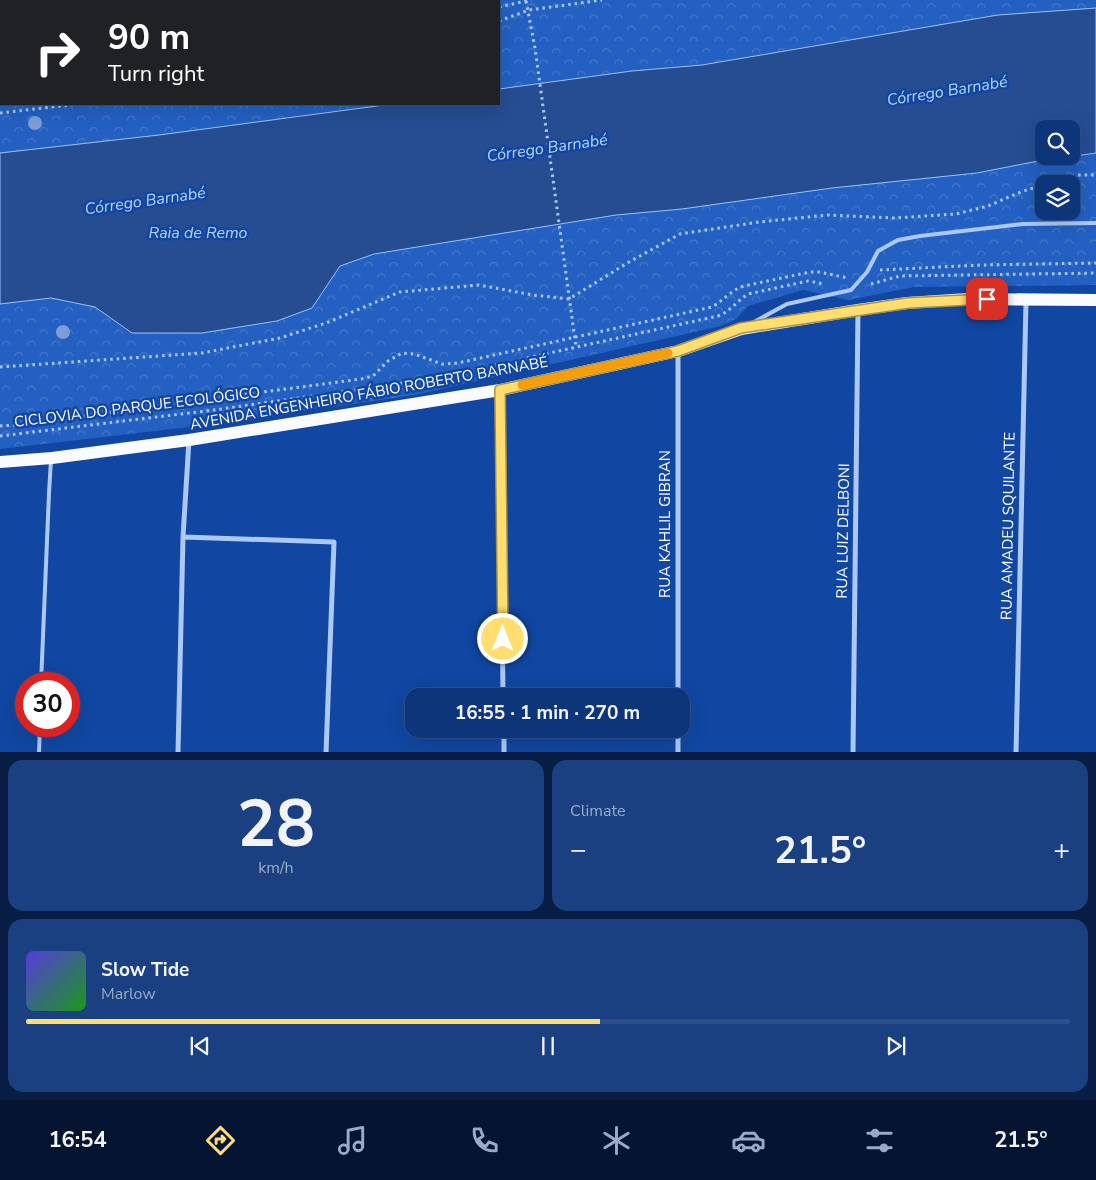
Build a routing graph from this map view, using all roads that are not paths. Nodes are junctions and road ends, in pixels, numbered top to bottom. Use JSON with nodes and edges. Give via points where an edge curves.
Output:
{"nodes":[{"id":1,"x":1096,"y":223,"type":"edge"},
{"id":2,"x":1026,"y":299,"type":"junction"},
{"id":3,"x":1096,"y":300,"type":"edge"},
{"id":4,"x":858,"y":310,"type":"junction"},
{"id":5,"x":741,"y":328,"type":"junction"},
{"id":6,"x":678,"y":351,"type":"junction"},
{"id":7,"x":500,"y":390,"type":"junction"},
{"id":8,"x":189,"y":440,"type":"junction"},
{"id":9,"x":52,"y":458,"type":"junction"},
{"id":10,"x":0,"y":462,"type":"edge"},
{"id":11,"x":183,"y":537,"type":"junction"},
{"id":12,"x":42,"y":672,"type":"edge"},
{"id":13,"x":503,"y":688,"type":"edge"},
{"id":14,"x":678,"y":688,"type":"edge"},
{"id":15,"x":40,"y":737,"type":"edge"},
{"id":16,"x":504,"y":738,"type":"edge"},
{"id":17,"x":678,"y":738,"type":"edge"},
{"id":18,"x":39,"y":752,"type":"edge"},
{"id":19,"x":178,"y":752,"type":"edge"},
{"id":20,"x":326,"y":752,"type":"edge"},
{"id":21,"x":504,"y":752,"type":"edge"},
{"id":22,"x":678,"y":752,"type":"edge"},
{"id":23,"x":853,"y":752,"type":"edge"},
{"id":24,"x":1016,"y":752,"type":"edge"}],
"edges":[{"from":1,"to":5,"type":"lane","via":[[1023,224],[898,240],[878,251],[867,272],[851,290],[787,304]]},
{"from":2,"to":3,"type":"main road","name":"AVENIDA ENGENHEIRO FÁBIO ROBERTO BARNABÉ"},
{"from":2,"to":4,"type":"main road","name":"AVENIDA ENGENHEIRO FÁBIO ROBERTO BARNABÉ","via":[[951,300]]},
{"from":2,"to":24,"type":"street","name":"RUA AMADEU SQUILANTE"},
{"from":4,"to":5,"type":"main road","name":"AVENIDA ENGENHEIRO FÁBIO ROBERTO BARNABÉ"},
{"from":4,"to":23,"type":"street","name":"RUA LUIZ DELBONI"},
{"from":5,"to":6,"type":"main road","name":"AVENIDA ENGENHEIRO FÁBIO ROBERTO BARNABÉ"},
{"from":6,"to":7,"type":"main road","name":"AVENIDA ENGENHEIRO FÁBIO ROBERTO BARNABÉ"},
{"from":6,"to":14,"type":"street","name":"RUA KAHLIL GIBRAN"},
{"from":7,"to":8,"type":"main road","name":"AVENIDA ENGENHEIRO FÁBIO ROBERTO BARNABÉ"},
{"from":7,"to":13,"type":"street"},
{"from":8,"to":9,"type":"main road","name":"AVENIDA ENGENHEIRO FÁBIO ROBERTO BARNABÉ"},
{"from":8,"to":11,"type":"street"},
{"from":9,"to":10,"type":"main road","name":"AVENIDA ENGENHEIRO FÁBIO ROBERTO BARNABÉ"},
{"from":9,"to":12,"type":"lane"},
{"from":11,"to":19,"type":"street"},
{"from":11,"to":20,"type":"street","via":[[334,542]]},
{"from":15,"to":18,"type":"lane"},
{"from":16,"to":21,"type":"street"},
{"from":17,"to":22,"type":"street"}]}
